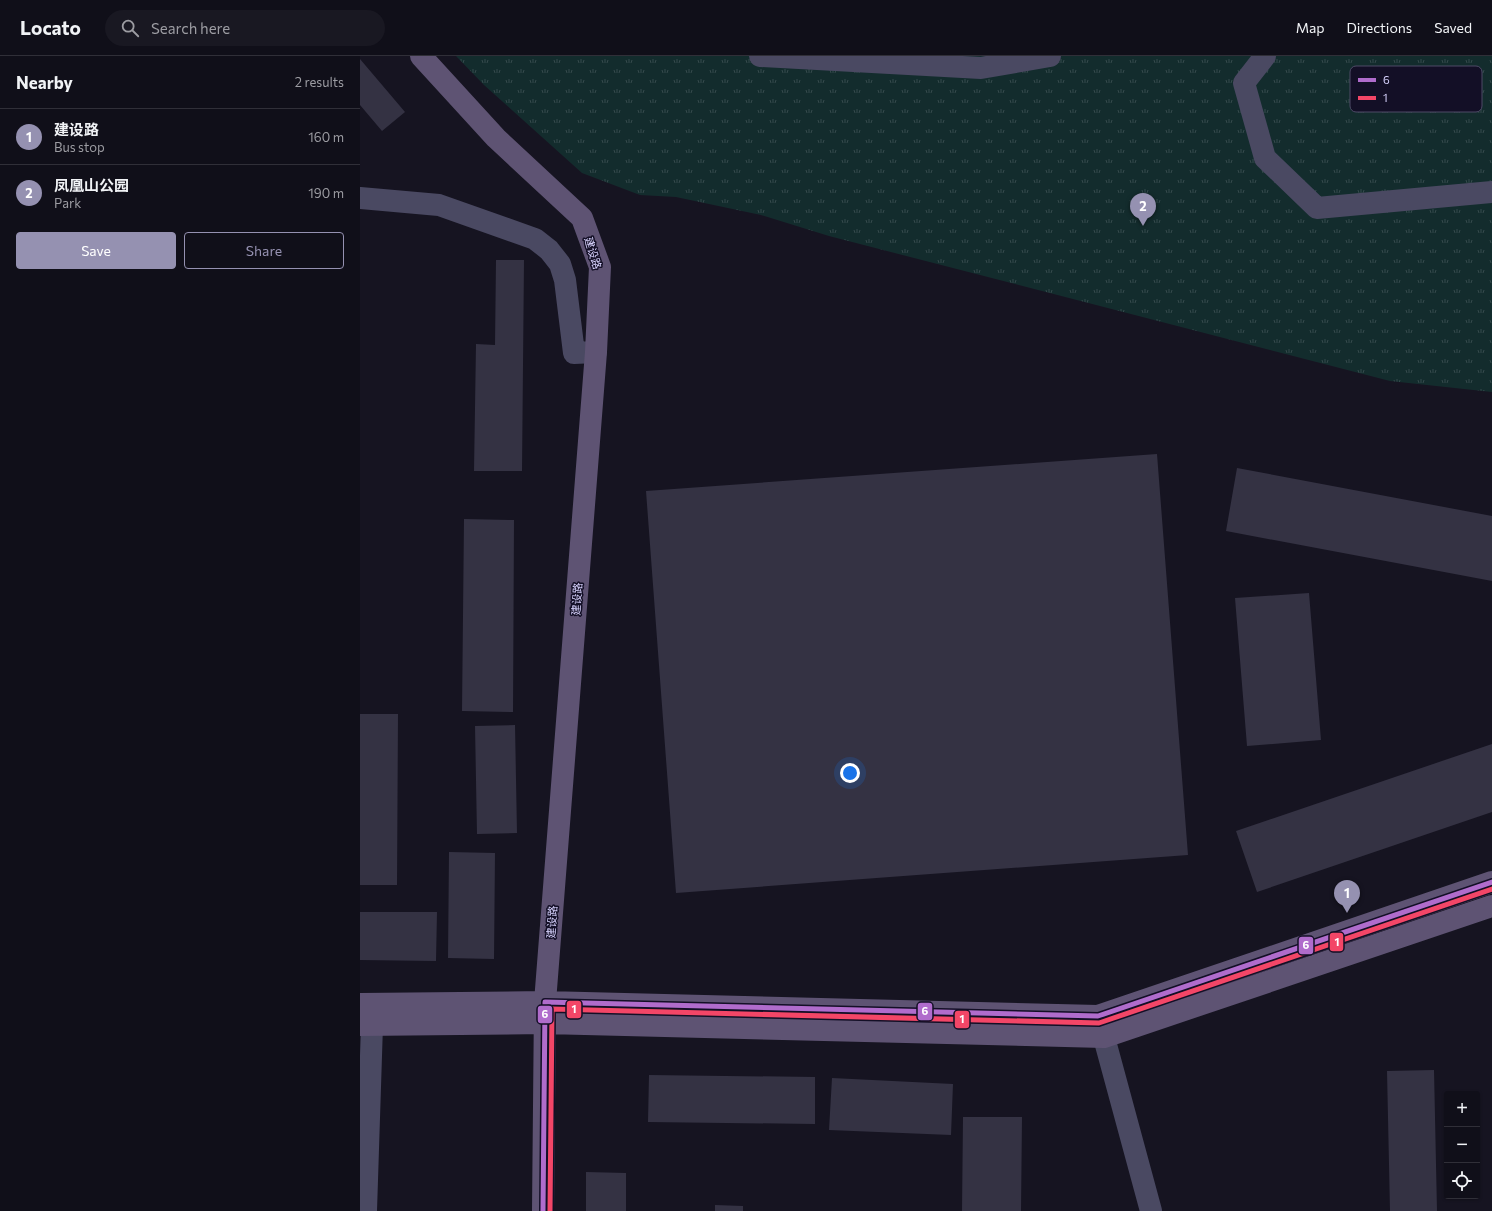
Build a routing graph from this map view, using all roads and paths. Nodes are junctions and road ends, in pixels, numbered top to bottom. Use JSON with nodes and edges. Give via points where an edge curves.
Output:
{"nodes":[{"id":1,"x":421,"y":56,"type":"edge"},
{"id":2,"x":760,"y":56,"type":"edge"},
{"id":3,"x":1050,"y":56,"type":"edge"},
{"id":4,"x":1265,"y":56,"type":"edge"},
{"id":5,"x":1492,"y":192,"type":"edge"},
{"id":6,"x":360,"y":198,"type":"edge"},
{"id":7,"x":596,"y":352,"type":"junction"},
{"id":8,"x":1492,"y":882,"type":"edge"},
{"id":9,"x":1492,"y":906,"type":"edge"},
{"id":10,"x":360,"y":1004,"type":"edge"},
{"id":11,"x":545,"y":1012,"type":"junction"},
{"id":12,"x":1098,"y":1016,"type":"junction"},
{"id":13,"x":366,"y":1025,"type":"edge"},
{"id":14,"x":1104,"y":1037,"type":"junction"},
{"id":15,"x":366,"y":1211,"type":"edge"},
{"id":16,"x":543,"y":1211,"type":"edge"},
{"id":17,"x":1151,"y":1211,"type":"edge"}],
"edges":[{"from":1,"to":7,"type":"main road","name":"建设路","via":[[496,138],[582,218],[600,267]]},
{"from":2,"to":3,"type":"street","via":[[981,68]]},
{"from":4,"to":5,"type":"street","via":[[1244,83],[1265,158],[1317,208]]},
{"from":6,"to":7,"type":"street","via":[[439,205],[535,239],[549,250],[560,264],[565,280],[574,353]]},
{"from":7,"to":11,"type":"main road","name":"建设路"},
{"from":8,"to":12,"type":"main road"},
{"from":9,"to":14,"type":"main road"},
{"from":10,"to":11,"type":"main road"},
{"from":11,"to":12,"type":"main road"},
{"from":11,"to":13,"type":"main road"},
{"from":11,"to":14,"type":"main road"},
{"from":11,"to":16,"type":"main road","name":"建设路"},
{"from":12,"to":14,"type":"street"},
{"from":13,"to":15,"type":"street"},
{"from":14,"to":17,"type":"street"}]}
